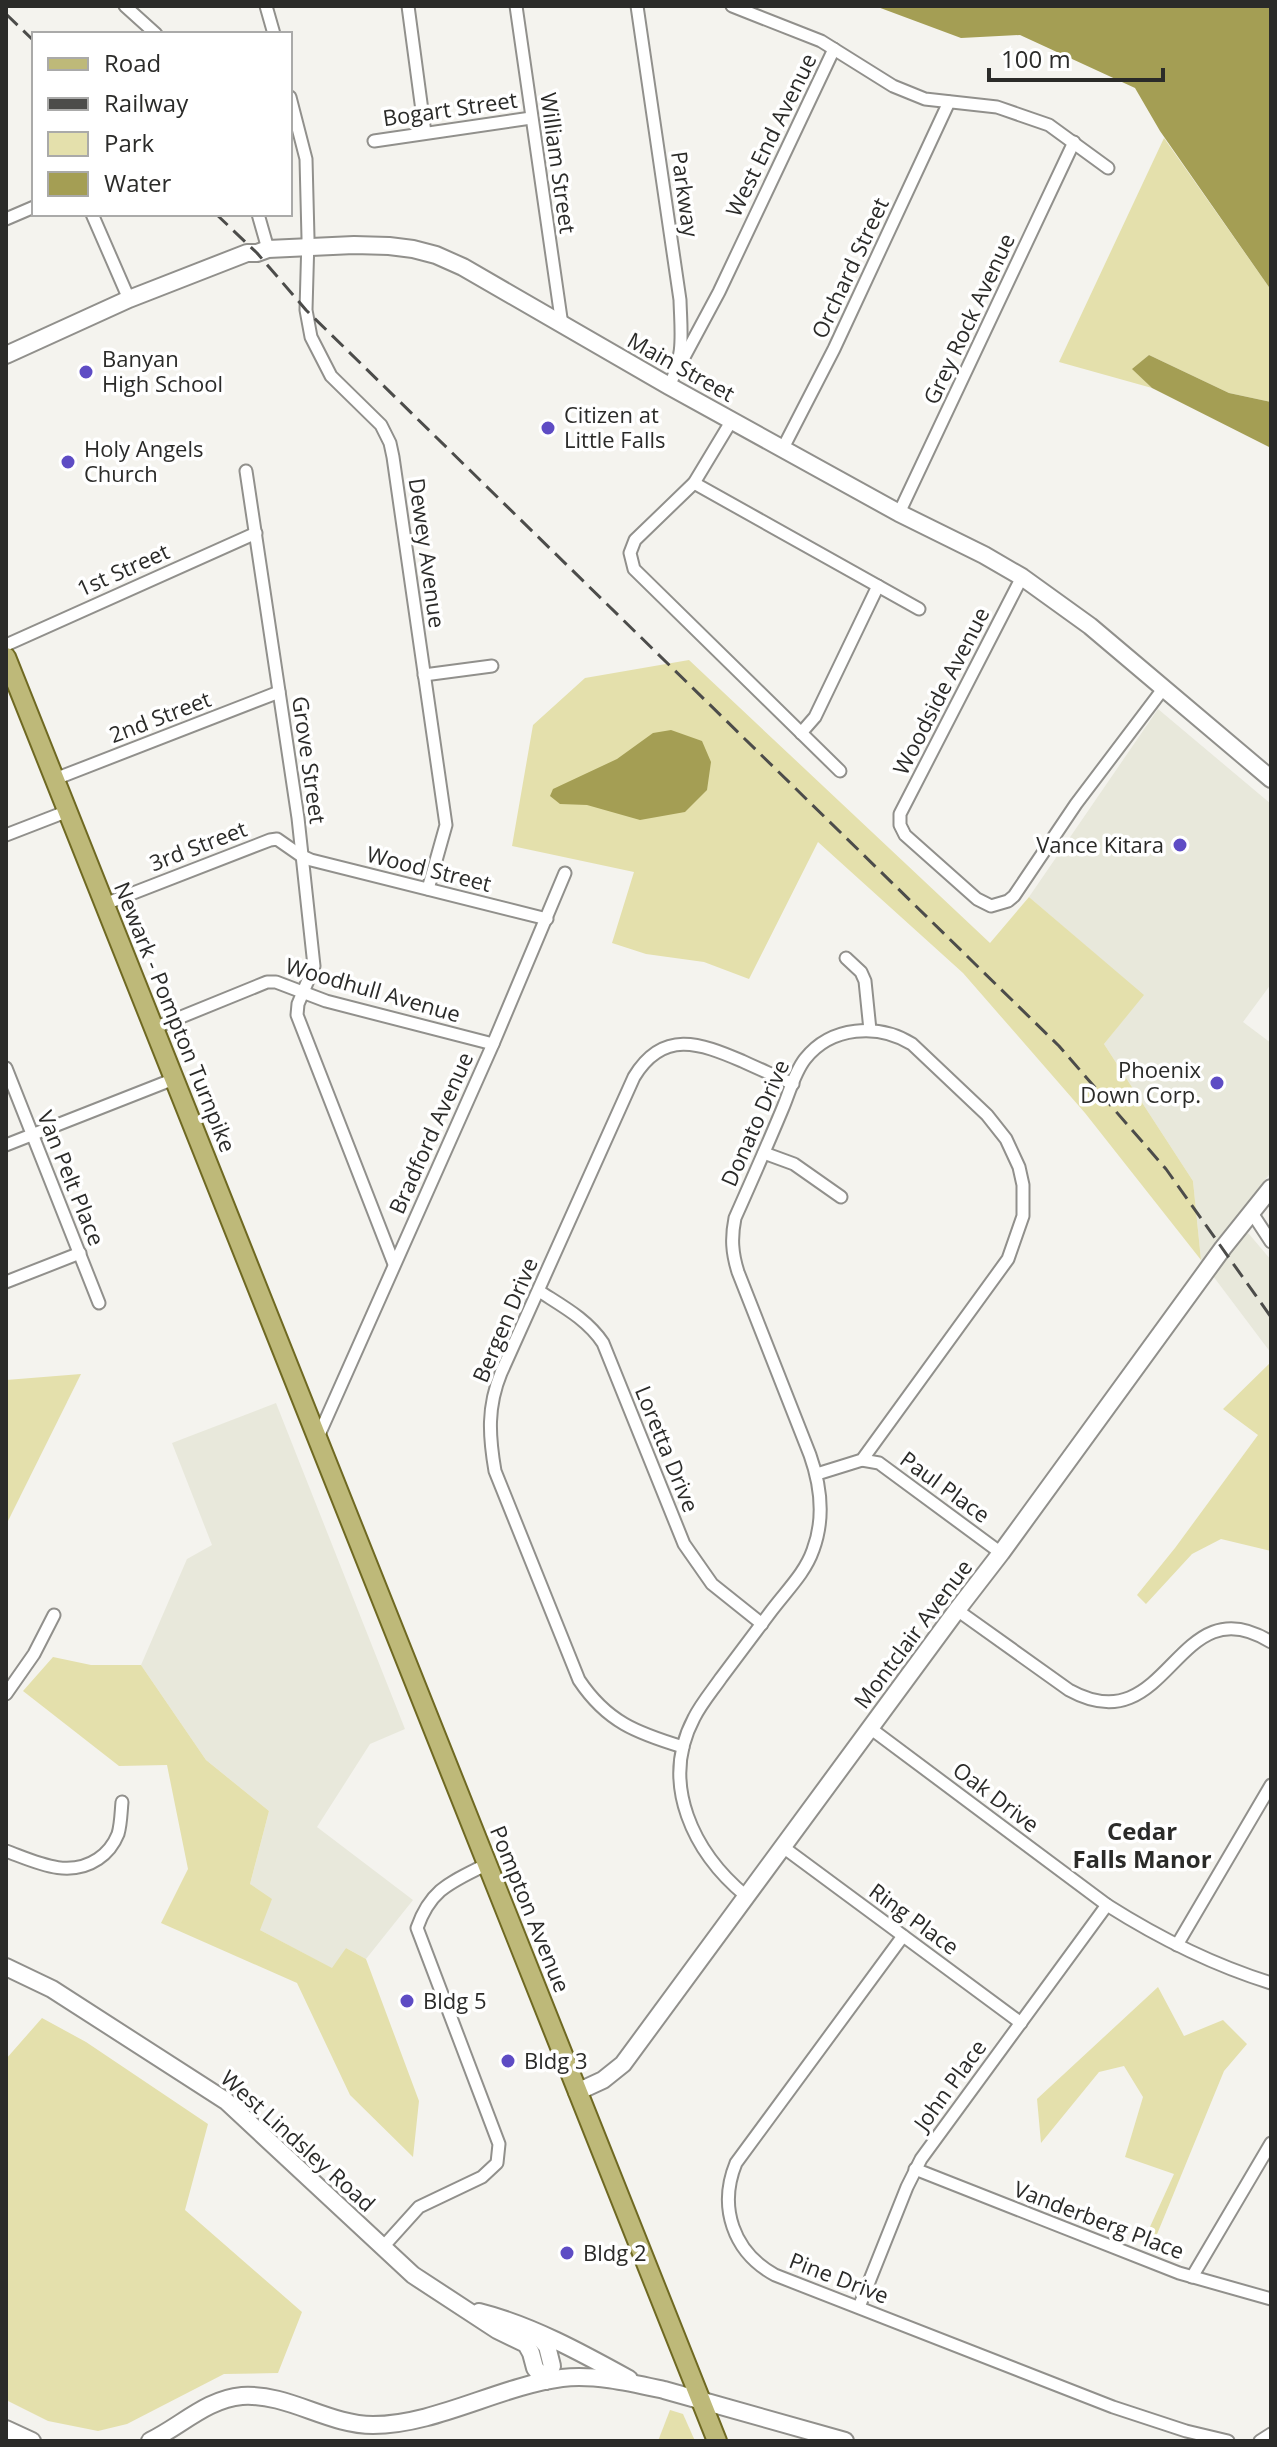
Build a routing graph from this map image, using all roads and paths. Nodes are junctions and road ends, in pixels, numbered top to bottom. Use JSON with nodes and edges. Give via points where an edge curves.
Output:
{"nodes":[{"id":1,"x":125,"y":6,"type":"edge"},
{"id":2,"x":266,"y":6,"type":"edge"},
{"id":3,"x":408,"y":6,"type":"edge"},
{"id":4,"x":516,"y":6,"type":"edge"},
{"id":5,"x":637,"y":6,"type":"edge"},
{"id":6,"x":732,"y":6,"type":"edge"},
{"id":7,"x":154,"y":32,"type":"edge"},
{"id":8,"x":273,"y":32,"type":"edge"},
{"id":9,"x":834,"y":49,"type":"junction"},
{"id":10,"x":949,"y":102,"type":"junction"},
{"id":11,"x":292,"y":105,"type":"edge"},
{"id":12,"x":531,"y":118,"type":"junction"},
{"id":13,"x":425,"y":133,"type":"junction"},
{"id":14,"x":374,"y":141,"type":"dead end"},
{"id":15,"x":1074,"y":142,"type":"junction"},
{"id":16,"x":1108,"y":168,"type":"dead end"},
{"id":17,"x":32,"y":208,"type":"edge"},
{"id":18,"x":93,"y":216,"type":"edge"},
{"id":19,"x":259,"y":216,"type":"edge"},
{"id":20,"x":6,"y":219,"type":"edge"},
{"id":21,"x":308,"y":247,"type":"junction"},
{"id":22,"x":268,"y":249,"type":"junction"},
{"id":23,"x":129,"y":299,"type":"junction"},
{"id":24,"x":562,"y":326,"type":"junction"},
{"id":25,"x":6,"y":355,"type":"edge"},
{"id":26,"x":679,"y":366,"type":"junction"},
{"id":27,"x":669,"y":386,"type":"junction"},
{"id":28,"x":732,"y":420,"type":"junction"},
{"id":29,"x":783,"y":448,"type":"junction"},
{"id":30,"x":246,"y":471,"type":"dead end"},
{"id":31,"x":694,"y":483,"type":"junction"},
{"id":32,"x":899,"y":513,"type":"junction"},
{"id":33,"x":256,"y":533,"type":"junction"},
{"id":34,"x":1022,"y":577,"type":"junction"},
{"id":35,"x":878,"y":586,"type":"junction"},
{"id":36,"x":919,"y":609,"type":"dead end"},
{"id":37,"x":6,"y":645,"type":"edge"},
{"id":38,"x":6,"y":657,"type":"edge"},
{"id":39,"x":492,"y":666,"type":"dead end"},
{"id":40,"x":424,"y":675,"type":"junction"},
{"id":41,"x":1163,"y":689,"type":"junction"},
{"id":42,"x":279,"y":692,"type":"junction"},
{"id":43,"x":801,"y":733,"type":"junction"},
{"id":44,"x":840,"y":771,"type":"dead end"},
{"id":45,"x":55,"y":779,"type":"junction"},
{"id":46,"x":1271,"y":779,"type":"edge"},
{"id":47,"x":68,"y":811,"type":"junction"},
{"id":48,"x":6,"y":835,"type":"edge"},
{"id":49,"x":302,"y":857,"type":"junction"},
{"id":50,"x":565,"y":873,"type":"dead end"},
{"id":51,"x":428,"y":889,"type":"junction"},
{"id":52,"x":105,"y":904,"type":"junction"},
{"id":53,"x":547,"y":919,"type":"junction"},
{"id":54,"x":846,"y":958,"type":"dead end"},
{"id":55,"x":303,"y":991,"type":"junction"},
{"id":56,"x":154,"y":1028,"type":"junction"},
{"id":57,"x":870,"y":1030,"type":"junction"},
{"id":58,"x":493,"y":1044,"type":"junction"},
{"id":59,"x":6,"y":1068,"type":"edge"},
{"id":60,"x":174,"y":1079,"type":"junction"},
{"id":61,"x":793,"y":1084,"type":"junction"},
{"id":62,"x":32,"y":1134,"type":"junction"},
{"id":63,"x":6,"y":1145,"type":"edge"},
{"id":64,"x":764,"y":1153,"type":"junction"},
{"id":65,"x":1271,"y":1188,"type":"edge"},
{"id":66,"x":841,"y":1197,"type":"dead end"},
{"id":67,"x":1252,"y":1213,"type":"junction"},
{"id":68,"x":1271,"y":1242,"type":"edge"},
{"id":69,"x":80,"y":1253,"type":"junction"},
{"id":70,"x":394,"y":1264,"type":"junction"},
{"id":71,"x":6,"y":1282,"type":"edge"},
{"id":72,"x":539,"y":1291,"type":"junction"},
{"id":73,"x":99,"y":1303,"type":"dead end"},
{"id":74,"x":300,"y":1394,"type":"joint"},
{"id":75,"x":317,"y":1438,"type":"junction"},
{"id":76,"x":862,"y":1460,"type":"junction"},
{"id":77,"x":817,"y":1474,"type":"junction"},
{"id":78,"x":1001,"y":1553,"type":"junction"},
{"id":79,"x":957,"y":1610,"type":"junction"},
{"id":80,"x":54,"y":1615,"type":"dead end"},
{"id":81,"x":762,"y":1624,"type":"junction"},
{"id":82,"x":1271,"y":1642,"type":"edge"},
{"id":83,"x":6,"y":1694,"type":"edge"},
{"id":84,"x":870,"y":1728,"type":"junction"},
{"id":85,"x":683,"y":1747,"type":"junction"},
{"id":86,"x":1271,"y":1785,"type":"edge"},
{"id":87,"x":122,"y":1802,"type":"dead end"},
{"id":88,"x":783,"y":1847,"type":"junction"},
{"id":89,"x":6,"y":1851,"type":"edge"},
{"id":90,"x":487,"y":1864,"type":"junction"},
{"id":91,"x":746,"y":1896,"type":"junction"},
{"id":92,"x":1107,"y":1905,"type":"junction"},
{"id":93,"x":903,"y":1936,"type":"junction"},
{"id":94,"x":1177,"y":1945,"type":"junction"},
{"id":95,"x":6,"y":1967,"type":"edge"},
{"id":96,"x":1271,"y":1983,"type":"edge"},
{"id":97,"x":1021,"y":2023,"type":"junction"},
{"id":98,"x":577,"y":2092,"type":"junction"},
{"id":99,"x":1271,"y":2143,"type":"edge"},
{"id":100,"x":915,"y":2169,"type":"junction"},
{"id":101,"x":382,"y":2248,"type":"junction"},
{"id":102,"x":1192,"y":2277,"type":"junction"},
{"id":103,"x":1271,"y":2299,"type":"edge"},
{"id":104,"x":859,"y":2307,"type":"junction"},
{"id":105,"x":470,"y":2310,"type":"junction"},
{"id":106,"x":535,"y":2333,"type":"junction"},
{"id":107,"x":545,"y":2381,"type":"junction"},
{"id":108,"x":639,"y":2384,"type":"junction"},
{"id":109,"x":700,"y":2400,"type":"junction"},
{"id":110,"x":6,"y":2429,"type":"edge"},
{"id":111,"x":1271,"y":2434,"type":"edge"},
{"id":112,"x":32,"y":2441,"type":"edge"},
{"id":113,"x":150,"y":2441,"type":"edge"},
{"id":114,"x":717,"y":2441,"type":"edge"},
{"id":115,"x":845,"y":2441,"type":"edge"},
{"id":116,"x":1228,"y":2441,"type":"edge"},
{"id":117,"x":1260,"y":2441,"type":"edge"}],
"edges":[{"from":1,"to":7,"type":"street"},
{"from":2,"to":8,"type":"street"},
{"from":3,"to":13,"type":"street"},
{"from":4,"to":12,"type":"street","name":"William Street"},
{"from":5,"to":26,"type":"street","name":"Parkway","via":[[678,286]]},
{"from":6,"to":9,"type":"street"},
{"from":9,"to":10,"type":"street","via":[[893,86]]},
{"from":9,"to":26,"type":"street","name":"West End Avenue"},
{"from":10,"to":15,"type":"street","via":[[1013,111]]},
{"from":10,"to":29,"type":"street","name":"Orchard Street"},
{"from":11,"to":21,"type":"street","name":"Dewey Avenue","via":[[306,159]]},
{"from":12,"to":13,"type":"street","name":"Bogart Street"},
{"from":12,"to":24,"type":"street","name":"William Street"},
{"from":13,"to":14,"type":"street","name":"Bogart Street"},
{"from":15,"to":16,"type":"street"},
{"from":15,"to":32,"type":"street","name":"Grey Rock Avenue"},
{"from":17,"to":20,"type":"street"},
{"from":18,"to":23,"type":"street"},
{"from":19,"to":22,"type":"street"},
{"from":21,"to":22,"type":"street","name":"Main Street"},
{"from":21,"to":24,"type":"street","name":"Main Street","via":[[389,246],[436,255]]},
{"from":21,"to":40,"type":"street","name":"Dewey Avenue","via":[[306,310],[311,337],[331,376],[381,425],[390,443]]},
{"from":22,"to":23,"type":"street","name":"Main Street"},
{"from":23,"to":25,"type":"street","name":"Main Street"},
{"from":24,"to":27,"type":"street","name":"Main Street"},
{"from":26,"to":27,"type":"street","name":"Parkway"},
{"from":27,"to":28,"type":"street","name":"Main Street"},
{"from":28,"to":29,"type":"street","name":"Main Street"},
{"from":28,"to":31,"type":"street"},
{"from":29,"to":32,"type":"street","name":"Main Street"},
{"from":30,"to":33,"type":"street","name":"Grove Street"},
{"from":31,"to":35,"type":"street"},
{"from":31,"to":43,"type":"street","via":[[635,540],[630,553],[634,569]]},
{"from":32,"to":34,"type":"street","name":"Main Street"},
{"from":33,"to":37,"type":"street","name":"1st Street"},
{"from":33,"to":42,"type":"street","name":"Grove Street"},
{"from":34,"to":41,"type":"street","name":"Main Street"},
{"from":34,"to":41,"type":"street","name":"Woodside Avenue","via":[[902,808],[905,835],[977,899],[991,906],[1008,901]]},
{"from":35,"to":36,"type":"street"},
{"from":35,"to":43,"type":"street","via":[[815,717]]},
{"from":38,"to":45,"type":"main road","name":"Newark - Pompton Turnpike"},
{"from":39,"to":40,"type":"street"},
{"from":40,"to":51,"type":"street","name":"Dewey Avenue","via":[[446,825]]},
{"from":41,"to":46,"type":"street","name":"Main Street"},
{"from":42,"to":45,"type":"street","name":"2nd Street"},
{"from":42,"to":49,"type":"street","name":"Grove Street"},
{"from":43,"to":44,"type":"street"},
{"from":45,"to":47,"type":"main road","name":"Newark - Pompton Turnpike"},
{"from":47,"to":48,"type":"street"},
{"from":47,"to":52,"type":"main road","name":"Newark - Pompton Turnpike"},
{"from":49,"to":51,"type":"street","name":"Wood Street"},
{"from":49,"to":52,"type":"street","name":"3rd Street","via":[[277,839],[270,840]]},
{"from":49,"to":55,"type":"street","name":"Grove Street","via":[[314,966]]},
{"from":50,"to":53,"type":"street","name":"Bradford Avenue"},
{"from":51,"to":53,"type":"street","name":"Wood Street"},
{"from":52,"to":56,"type":"main road","name":"Newark - Pompton Turnpike"},
{"from":53,"to":58,"type":"street","name":"Bradford Avenue"},
{"from":54,"to":57,"type":"street","via":[[865,981]]},
{"from":55,"to":56,"type":"street","name":"Woodhull Avenue","via":[[267,982]]},
{"from":55,"to":58,"type":"street","name":"Woodhull Avenue"},
{"from":55,"to":70,"type":"street","name":"Grove Street","via":[[299,1025]]},
{"from":56,"to":60,"type":"main road","name":"Newark - Pompton Turnpike"},
{"from":57,"to":61,"type":"street","name":"Donato Drive","via":[[822,1045],[806,1059]]},
{"from":57,"to":76,"type":"street","via":[[912,1044],[987,1115],[1019,1167],[1023,1216],[1008,1259]]},
{"from":58,"to":70,"type":"street","name":"Bradford Avenue"},
{"from":59,"to":62,"type":"street","name":"Van Pelt Place"},
{"from":60,"to":62,"type":"street"},
{"from":60,"to":74,"type":"main road","name":"Newark - Pompton Turnpike"},
{"from":61,"to":64,"type":"street","name":"Donato Drive"},
{"from":61,"to":72,"type":"street","name":"Bergen Drive","via":[[698,1043],[672,1046],[647,1059],[634,1077]]},
{"from":62,"to":63,"type":"street"},
{"from":62,"to":69,"type":"street","name":"Van Pelt Place"},
{"from":64,"to":66,"type":"street","via":[[794,1164]]},
{"from":64,"to":77,"type":"street","name":"Donato Drive","via":[[735,1218],[733,1256]]},
{"from":65,"to":67,"type":"street","name":"Montclair Avenue"},
{"from":67,"to":68,"type":"street"},
{"from":67,"to":78,"type":"street","name":"Montclair Avenue"},
{"from":69,"to":71,"type":"street"},
{"from":69,"to":73,"type":"street","name":"Van Pelt Place"},
{"from":70,"to":75,"type":"street","name":"Bradford Avenue"},
{"from":72,"to":81,"type":"street","name":"Loretta Drive","via":[[581,1319],[603,1343],[684,1544],[712,1584]]},
{"from":72,"to":85,"type":"street","name":"Bergen Drive","via":[[493,1396],[489,1438],[495,1471],[567,1656],[586,1691],[629,1728]]},
{"from":74,"to":75,"type":"main road","name":"Pompton Avenue"},
{"from":75,"to":90,"type":"main road","name":"Pompton Avenue"},
{"from":76,"to":77,"type":"street"},
{"from":76,"to":78,"type":"street","name":"Paul Place","via":[[879,1463]]},
{"from":77,"to":81,"type":"street","name":"Donato Drive","via":[[820,1522],[813,1552]]},
{"from":78,"to":79,"type":"street","name":"Montclair Avenue"},
{"from":79,"to":82,"type":"street","via":[[1069,1690],[1105,1701],[1145,1691],[1193,1643],[1215,1631],[1242,1629]]},
{"from":79,"to":84,"type":"street","name":"Montclair Avenue"},
{"from":80,"to":83,"type":"street"},
{"from":81,"to":85,"type":"street","name":"Donato Drive","via":[[700,1708]]},
{"from":84,"to":88,"type":"street","name":"Montclair Avenue"},
{"from":84,"to":92,"type":"street","name":"Oak Drive"},
{"from":85,"to":91,"type":"street","name":"Donato Drive","via":[[682,1792],[694,1835],[709,1860]]},
{"from":86,"to":94,"type":"street"},
{"from":87,"to":89,"type":"street","via":[[115,1841],[88,1865],[54,1868]]},
{"from":88,"to":91,"type":"street","name":"Montclair Avenue"},
{"from":88,"to":93,"type":"street","name":"Ring Place"},
{"from":90,"to":98,"type":"main road","name":"Pompton Avenue"},
{"from":90,"to":101,"type":"street","via":[[446,1885],[425,1907],[417,1928],[499,2144],[497,2163],[482,2177],[419,2207]]},
{"from":91,"to":98,"type":"street","name":"Montclair Avenue","via":[[623,2064]]},
{"from":92,"to":94,"type":"street","name":"Oak Drive"},
{"from":92,"to":97,"type":"street","name":"John Place"},
{"from":93,"to":97,"type":"street","name":"Ring Place"},
{"from":93,"to":104,"type":"street","name":"Pine Drive","via":[[742,2153],[728,2194],[736,2236],[759,2265]]},
{"from":94,"to":96,"type":"street","name":"Oak Drive"},
{"from":95,"to":101,"type":"street","name":"West Lindsley Road","via":[[52,1989],[226,2101]]},
{"from":97,"to":100,"type":"street","name":"John Place"},
{"from":98,"to":109,"type":"main road","name":"Pompton Avenue"},
{"from":99,"to":102,"type":"street"},
{"from":100,"to":102,"type":"street","name":"Vanderberg Place"},
{"from":100,"to":104,"type":"street","name":"John Place"},
{"from":101,"to":105,"type":"street","name":"West Lindsley Road","via":[[430,2287]]},
{"from":102,"to":103,"type":"street","name":"Vanderberg Place"},
{"from":104,"to":116,"type":"street","name":"Pine Drive","via":[[1113,2407]]},
{"from":105,"to":106,"type":"street","name":"West Lindsley Road"},
{"from":105,"to":107,"type":"street","name":"West Lindsley Road","via":[[526,2344]]},
{"from":106,"to":107,"type":"street","via":[[547,2346],[552,2366]]},
{"from":106,"to":108,"type":"street","name":"West Lindsley Road"},
{"from":107,"to":108,"type":"street","via":[[581,2377]]},
{"from":107,"to":113,"type":"street","via":[[386,2424],[353,2423],[273,2399],[242,2396],[213,2404]]},
{"from":108,"to":109,"type":"street"},
{"from":109,"to":114,"type":"main road","name":"Pompton Avenue"},
{"from":109,"to":115,"type":"street"},
{"from":110,"to":112,"type":"street"},
{"from":111,"to":117,"type":"street"}]}
